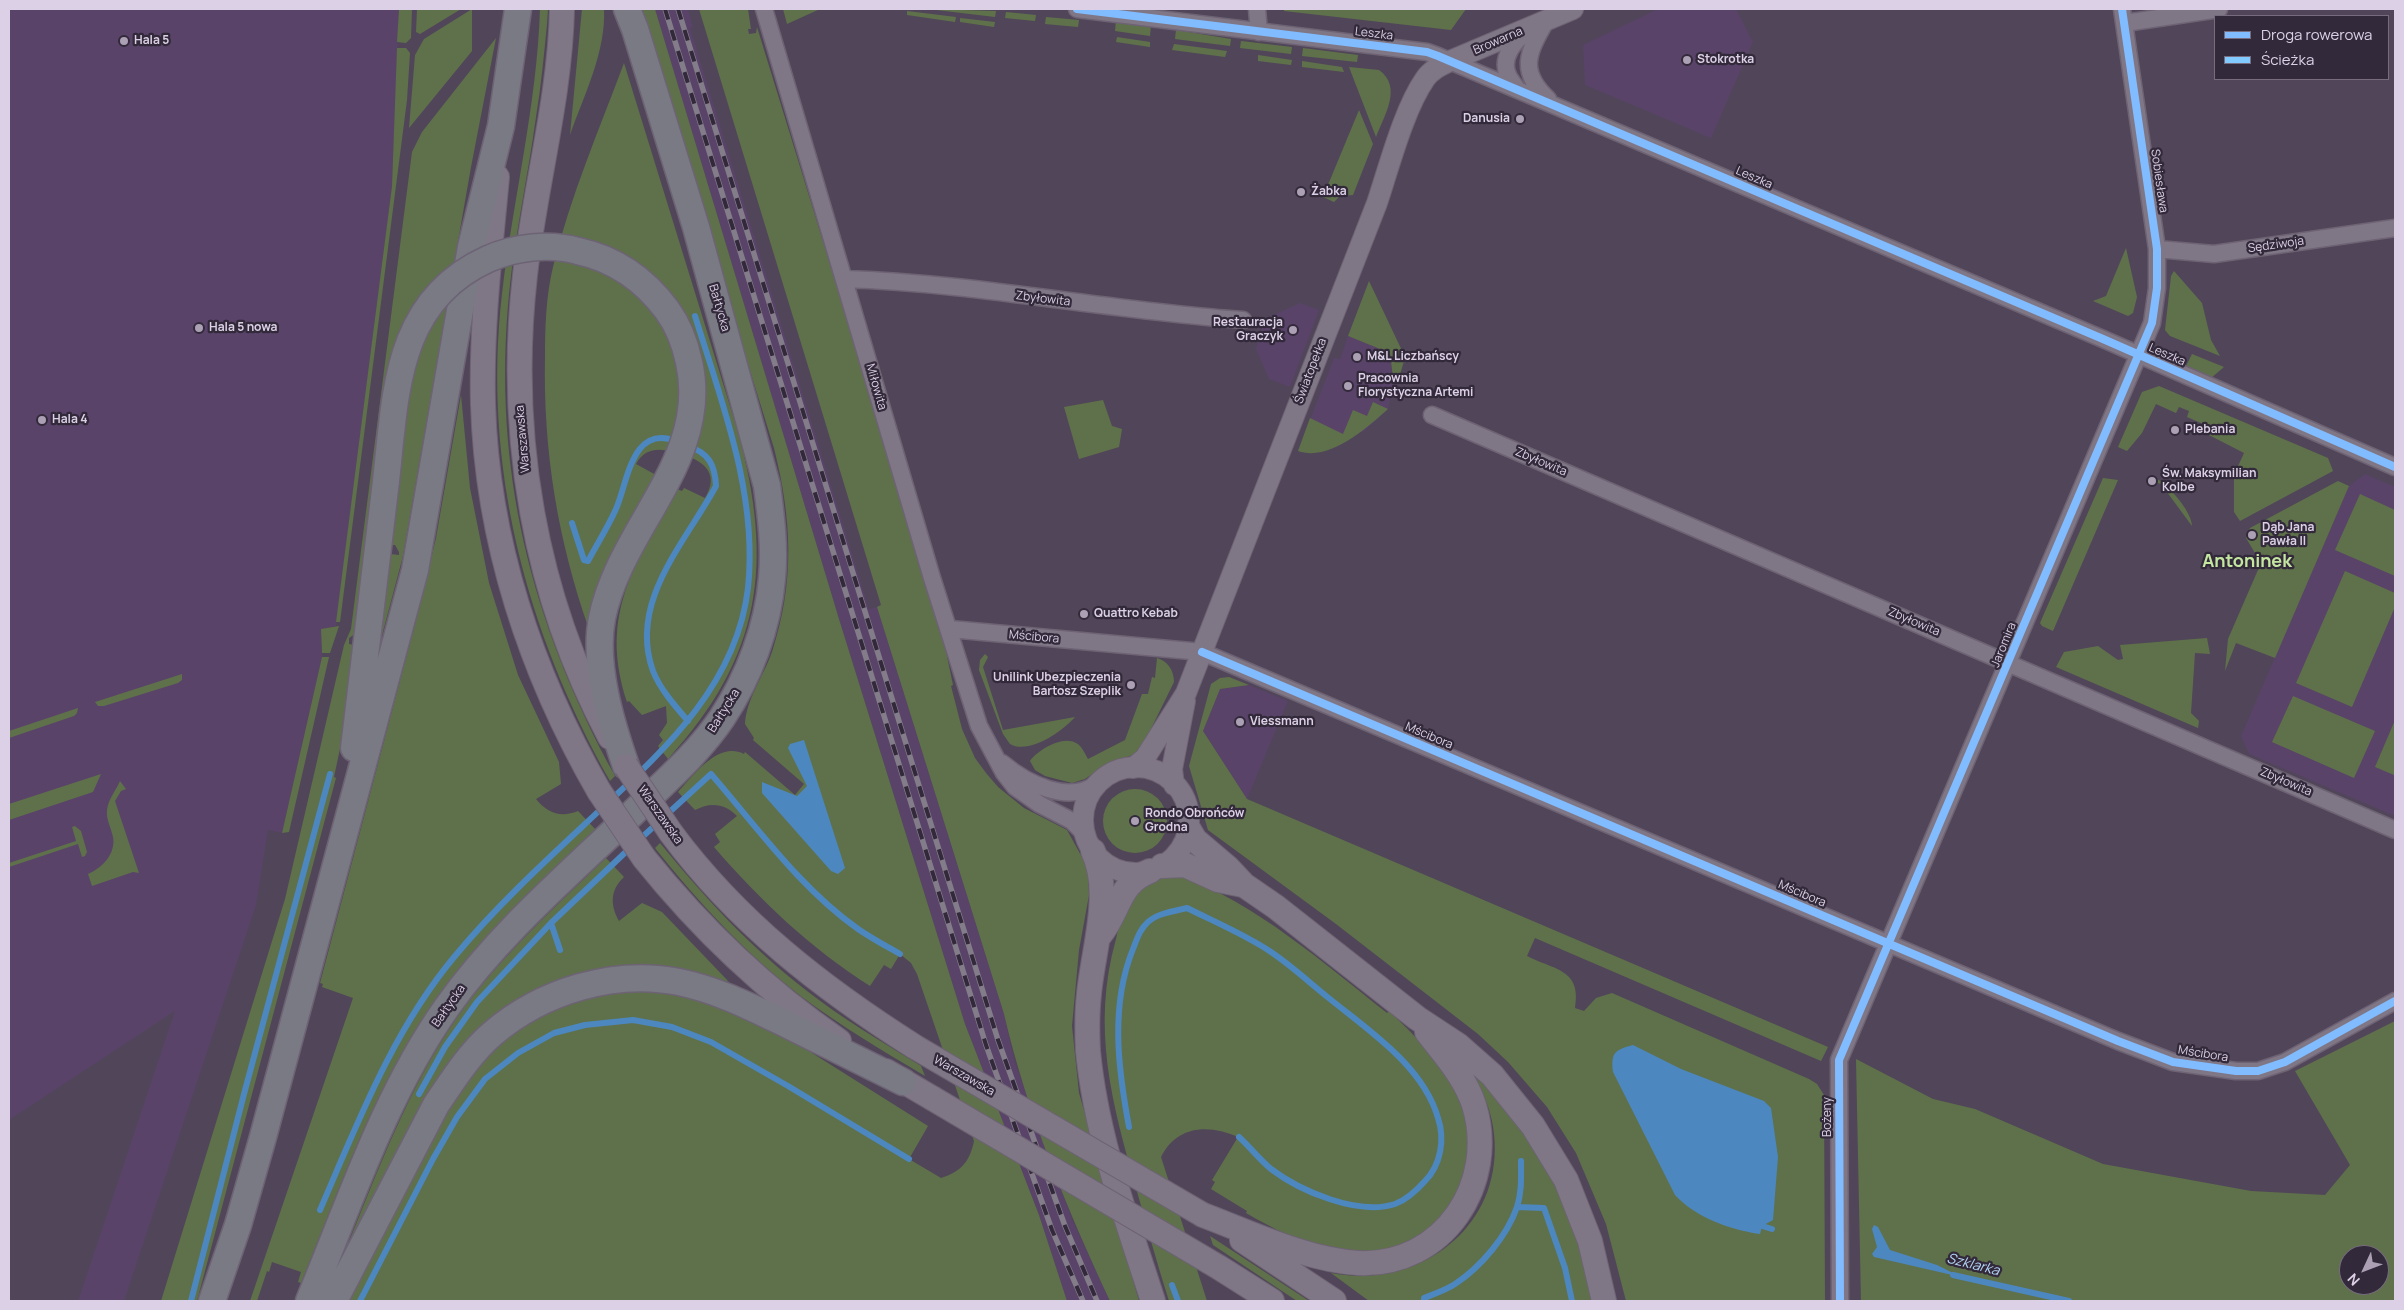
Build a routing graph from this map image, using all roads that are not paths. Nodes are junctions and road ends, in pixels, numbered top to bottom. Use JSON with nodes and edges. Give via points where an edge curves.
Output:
{"nodes":[{"id":1,"x":518,"y":9,"type":"edge"},
{"id":2,"x":562,"y":9,"type":"edge"},
{"id":3,"x":627,"y":9,"type":"edge"},
{"id":4,"x":764,"y":9,"type":"edge"},
{"id":5,"x":1076,"y":9,"type":"edge"},
{"id":6,"x":1158,"y":9,"type":"edge"},
{"id":7,"x":1257,"y":9,"type":"edge"},
{"id":8,"x":1574,"y":9,"type":"edge"},
{"id":9,"x":2220,"y":9,"type":"edge"},
{"id":10,"x":2123,"y":16,"type":"edge"},
{"id":11,"x":1546,"y":21,"type":"junction"},
{"id":12,"x":1189,"y":22,"type":"junction"},
{"id":13,"x":1259,"y":32,"type":"junction"},
{"id":14,"x":1450,"y":61,"type":"junction"},
{"id":15,"x":1518,"y":89,"type":"junction"},
{"id":16,"x":1556,"y":105,"type":"junction"},
{"id":17,"x":501,"y":126,"type":"junction"},
{"id":18,"x":2395,"y":228,"type":"edge"},
{"id":19,"x":2157,"y":249,"type":"junction"},
{"id":20,"x":844,"y":279,"type":"junction"},
{"id":21,"x":1243,"y":320,"type":"dead end"},
{"id":22,"x":2140,"y":356,"type":"junction"},
{"id":23,"x":1432,"y":415,"type":"dead end"},
{"id":24,"x":2395,"y":467,"type":"edge"},
{"id":25,"x":950,"y":629,"type":"junction"},
{"id":26,"x":1202,"y":652,"type":"junction"},
{"id":27,"x":2010,"y":662,"type":"junction"},
{"id":28,"x":1186,"y":693,"type":"junction"},
{"id":29,"x":998,"y":760,"type":"junction"},
{"id":30,"x":626,"y":766,"type":"junction"},
{"id":31,"x":1133,"y":768,"type":"junction"},
{"id":32,"x":1098,"y":783,"type":"junction"},
{"id":33,"x":1174,"y":784,"type":"junction"},
{"id":34,"x":1188,"y":828,"type":"junction"},
{"id":35,"x":2395,"y":830,"type":"edge"},
{"id":36,"x":345,"y":833,"type":"junction"},
{"id":37,"x":1089,"y":845,"type":"junction"},
{"id":38,"x":1156,"y":868,"type":"junction"},
{"id":39,"x":1244,"y":885,"type":"junction"},
{"id":40,"x":1098,"y":938,"type":"junction"},
{"id":41,"x":1888,"y":943,"type":"junction"},
{"id":42,"x":2395,"y":1001,"type":"edge"},
{"id":43,"x":1417,"y":1018,"type":"junction"},
{"id":44,"x":903,"y":1082,"type":"junction"},
{"id":45,"x":1203,"y":1215,"type":"junction"},
{"id":46,"x":212,"y":1301,"type":"edge"},
{"id":47,"x":309,"y":1301,"type":"edge"},
{"id":48,"x":334,"y":1301,"type":"edge"},
{"id":49,"x":1153,"y":1301,"type":"edge"},
{"id":50,"x":1272,"y":1301,"type":"edge"},
{"id":51,"x":1334,"y":1301,"type":"edge"},
{"id":52,"x":1604,"y":1301,"type":"edge"},
{"id":53,"x":1840,"y":1301,"type":"edge"}],
"edges":[{"from":1,"to":17,"type":"main road"},
{"from":2,"to":30,"type":"main road","name":"Warszawska","via":[[555,88],[522,305],[520,398],[524,466],[536,535],[555,606],[583,680]]},
{"from":3,"to":47,"type":"main road","name":"Bałtycka","via":[[696,228],[767,486],[773,561],[766,616],[742,683],[706,739],[664,784],[515,926],[446,1008],[388,1111]]},
{"from":4,"to":20,"type":"street","name":"Miłowita"},
{"from":5,"to":12,"type":"street","name":"Leszka"},
{"from":6,"to":12,"type":"street"},
{"from":7,"to":13,"type":"street"},
{"from":8,"to":11,"type":"street","name":"Browarna"},
{"from":9,"to":10,"type":"street"},
{"from":10,"to":19,"type":"street","name":"Sobiesława"},
{"from":11,"to":14,"type":"street","name":"Browarna"},
{"from":11,"to":15,"type":"street","via":[[1524,34],[1509,51],[1507,74]]},
{"from":11,"to":16,"type":"street","name":"Browarna","via":[[1529,55],[1528,69],[1532,80]]},
{"from":12,"to":13,"type":"street","name":"Leszka"},
{"from":13,"to":14,"type":"street","name":"Leszka","via":[[1427,52]]},
{"from":14,"to":15,"type":"street","name":"Leszka"},
{"from":14,"to":26,"type":"street","name":"Światopełka","via":[[1426,78],[1414,100]]},
{"from":15,"to":16,"type":"street","name":"Leszka"},
{"from":16,"to":22,"type":"street","name":"Leszka"},
{"from":17,"to":36,"type":"main road","via":[[471,247],[415,570]]},
{"from":17,"to":44,"type":"main road","bridge":true,"via":[[483,369],[487,460],[507,571],[527,639],[556,709],[599,791],[644,858],[694,918],[754,976],[822,1030]]},
{"from":18,"to":19,"type":"street","name":"Sędziwoja","via":[[2214,254]]},
{"from":19,"to":22,"type":"street","name":"Sobiesława","via":[[2157,288],[2152,324]]},
{"from":20,"to":21,"type":"street","name":"Zbyłowita","via":[[897,281]]},
{"from":20,"to":25,"type":"street","name":"Miłowita"},
{"from":22,"to":24,"type":"street","name":"Leszka"},
{"from":22,"to":27,"type":"street","name":"Jaromira"},
{"from":23,"to":27,"type":"street","name":"Zbyłowita"},
{"from":25,"to":26,"type":"street","name":"Mścibora"},
{"from":25,"to":29,"type":"street","name":"Miłowita","via":[[979,726]]},
{"from":26,"to":28,"type":"street","name":"Światopełka"},
{"from":26,"to":41,"type":"street","name":"Mścibora"},
{"from":27,"to":35,"type":"street","name":"Zbyłowita"},
{"from":27,"to":41,"type":"street","name":"Jaromira"},
{"from":28,"to":31,"type":"street","name":"Światopełka","via":[[1147,755]]},
{"from":28,"to":33,"type":"street","name":"Światopełka","via":[[1173,765]]},
{"from":29,"to":32,"type":"street","via":[[1030,781],[1064,792],[1084,792]]},
{"from":29,"to":37,"type":"street","name":"Miłowita","via":[[1019,791],[1069,819]]},
{"from":30,"to":36,"type":"main road","bridge":true,"via":[[604,680],[602,620],[623,562],[684,443],[690,420],[692,384],[684,344],[670,313],[644,283],[605,259],[569,248],[521,249],[496,256],[461,274],[434,300],[414,329],[405,351],[398,380]]},
{"from":30,"to":45,"type":"main road","name":"Warszawska","bridge":true,"via":[[671,833],[706,876],[778,949],[833,992],[915,1047]]},
{"from":31,"to":32,"type":"street","via":[[1113,772]]},
{"from":31,"to":33,"type":"street","via":[[1154,771]]},
{"from":32,"to":37,"type":"street","via":[[1083,814]]},
{"from":33,"to":34,"type":"street","via":[[1185,800]]},
{"from":34,"to":38,"type":"street","via":[[1179,850]]},
{"from":34,"to":39,"type":"main road","via":[[1195,840]]},
{"from":36,"to":46,"type":"main road","via":[[251,1179]]},
{"from":37,"to":38,"type":"street","via":[[1102,861],[1118,870],[1129,872]]},
{"from":37,"to":40,"type":"main road","via":[[1101,875]]},
{"from":38,"to":39,"type":"main road","via":[[1185,865],[1218,880]]},
{"from":38,"to":40,"type":"main road","via":[[1129,882],[1109,925]]},
{"from":39,"to":43,"type":"main road"},
{"from":40,"to":49,"type":"main road","via":[[1088,1022],[1088,1050],[1095,1097],[1117,1187]]},
{"from":41,"to":42,"type":"street","name":"Mścibora","via":[[2173,1062],[2236,1071],[2258,1072],[2285,1062]]},
{"from":41,"to":53,"type":"street","name":"Bożeny","via":[[1840,1060]]},
{"from":43,"to":45,"type":"main road","via":[[1465,1085],[1480,1134],[1476,1179],[1462,1208],[1444,1230],[1407,1254],[1379,1262],[1358,1263],[1308,1253]]},
{"from":43,"to":52,"type":"main road","via":[[1458,1045],[1492,1075],[1550,1151],[1578,1206]]},
{"from":44,"to":48,"type":"main road","via":[[741,1003],[679,982],[652,978],[601,981],[547,999],[493,1034],[454,1077],[436,1105]]},
{"from":44,"to":50,"type":"main road","bridge":true},
{"from":45,"to":51,"type":"main road","name":"Warszawska"}]}
